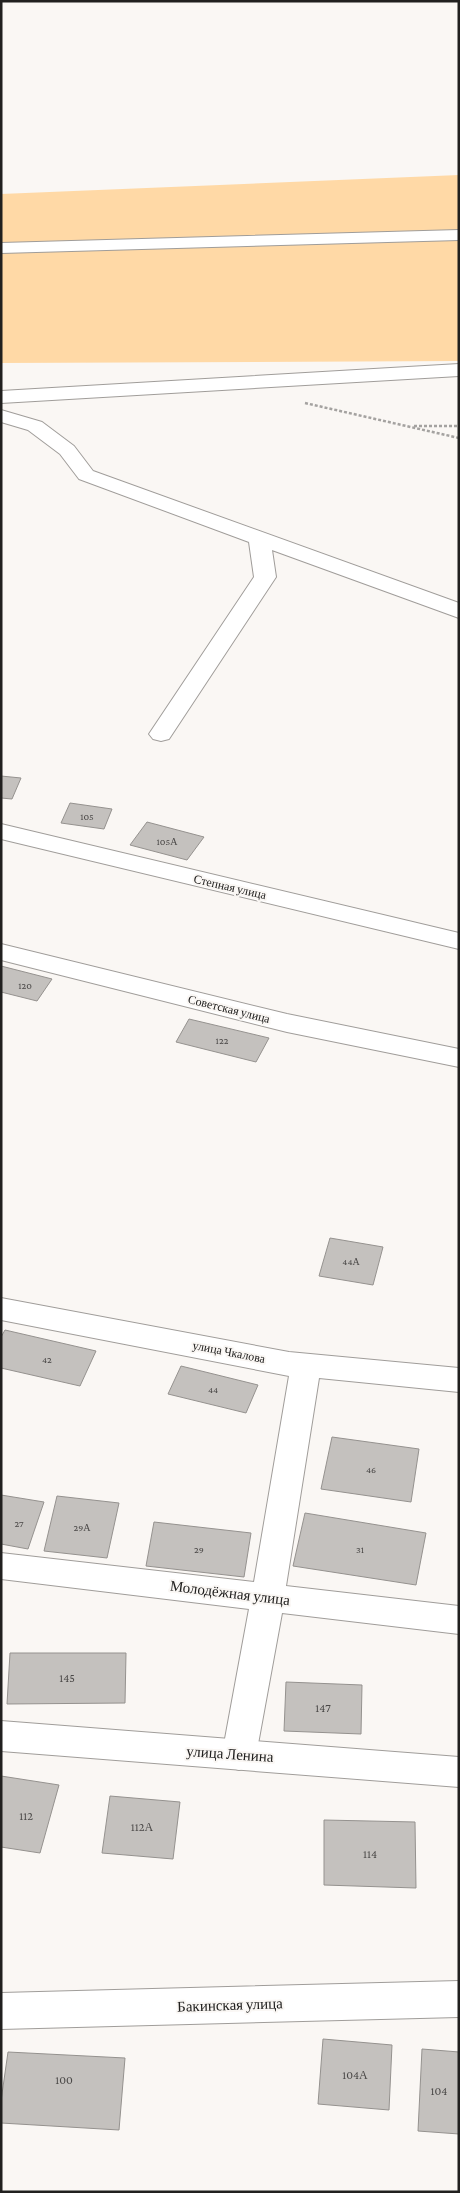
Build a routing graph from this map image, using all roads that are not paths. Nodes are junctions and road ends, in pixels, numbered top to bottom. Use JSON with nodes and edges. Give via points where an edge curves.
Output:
{"nodes":[{"id":1,"x":459,"y":235,"type":"edge"},
{"id":2,"x":1,"y":248,"type":"edge"},
{"id":3,"x":459,"y":370,"type":"edge"},
{"id":4,"x":1,"y":397,"type":"edge"},
{"id":5,"x":1,"y":416,"type":"edge"},
{"id":6,"x":259,"y":538,"type":"junction"},
{"id":7,"x":459,"y":611,"type":"edge"},
{"id":8,"x":161,"y":734,"type":"dead end"},
{"id":9,"x":1,"y":831,"type":"edge"},
{"id":10,"x":459,"y":941,"type":"edge"},
{"id":11,"x":1,"y":952,"type":"edge"},
{"id":12,"x":459,"y":1058,"type":"edge"},
{"id":13,"x":1,"y":1309,"type":"edge"},
{"id":14,"x":306,"y":1366,"type":"junction"},
{"id":15,"x":459,"y":1380,"type":"edge"},
{"id":16,"x":1,"y":1566,"type":"edge"},
{"id":17,"x":268,"y":1598,"type":"junction"},
{"id":18,"x":459,"y":1620,"type":"edge"},
{"id":19,"x":1,"y":1736,"type":"edge"},
{"id":20,"x":239,"y":1755,"type":"junction"},
{"id":21,"x":459,"y":1772,"type":"edge"},
{"id":22,"x":459,"y":1999,"type":"edge"},
{"id":23,"x":1,"y":2011,"type":"edge"}],
"edges":[{"from":1,"to":2,"type":"street"},
{"from":3,"to":4,"type":"street"},
{"from":5,"to":6,"type":"street","via":[[35,426],[67,450],[86,475]]},
{"from":6,"to":7,"type":"street"},
{"from":6,"to":8,"type":"street","via":[[265,577]]},
{"from":9,"to":10,"type":"street","name":"Степная улица"},
{"from":11,"to":12,"type":"street","name":"Советская улица","via":[[287,1023]]},
{"from":13,"to":14,"type":"street","name":"улица Чкалова"},
{"from":14,"to":15,"type":"street","name":"улица Чкалова"},
{"from":14,"to":17,"type":"street"},
{"from":16,"to":17,"type":"street","name":"Молодёжная улица"},
{"from":17,"to":18,"type":"street","name":"Молодёжная улица"},
{"from":17,"to":20,"type":"street"},
{"from":19,"to":20,"type":"street","name":"улица Ленина"},
{"from":20,"to":21,"type":"street","name":"улица Ленина"},
{"from":22,"to":23,"type":"street","name":"Бакинская улица"}]}
